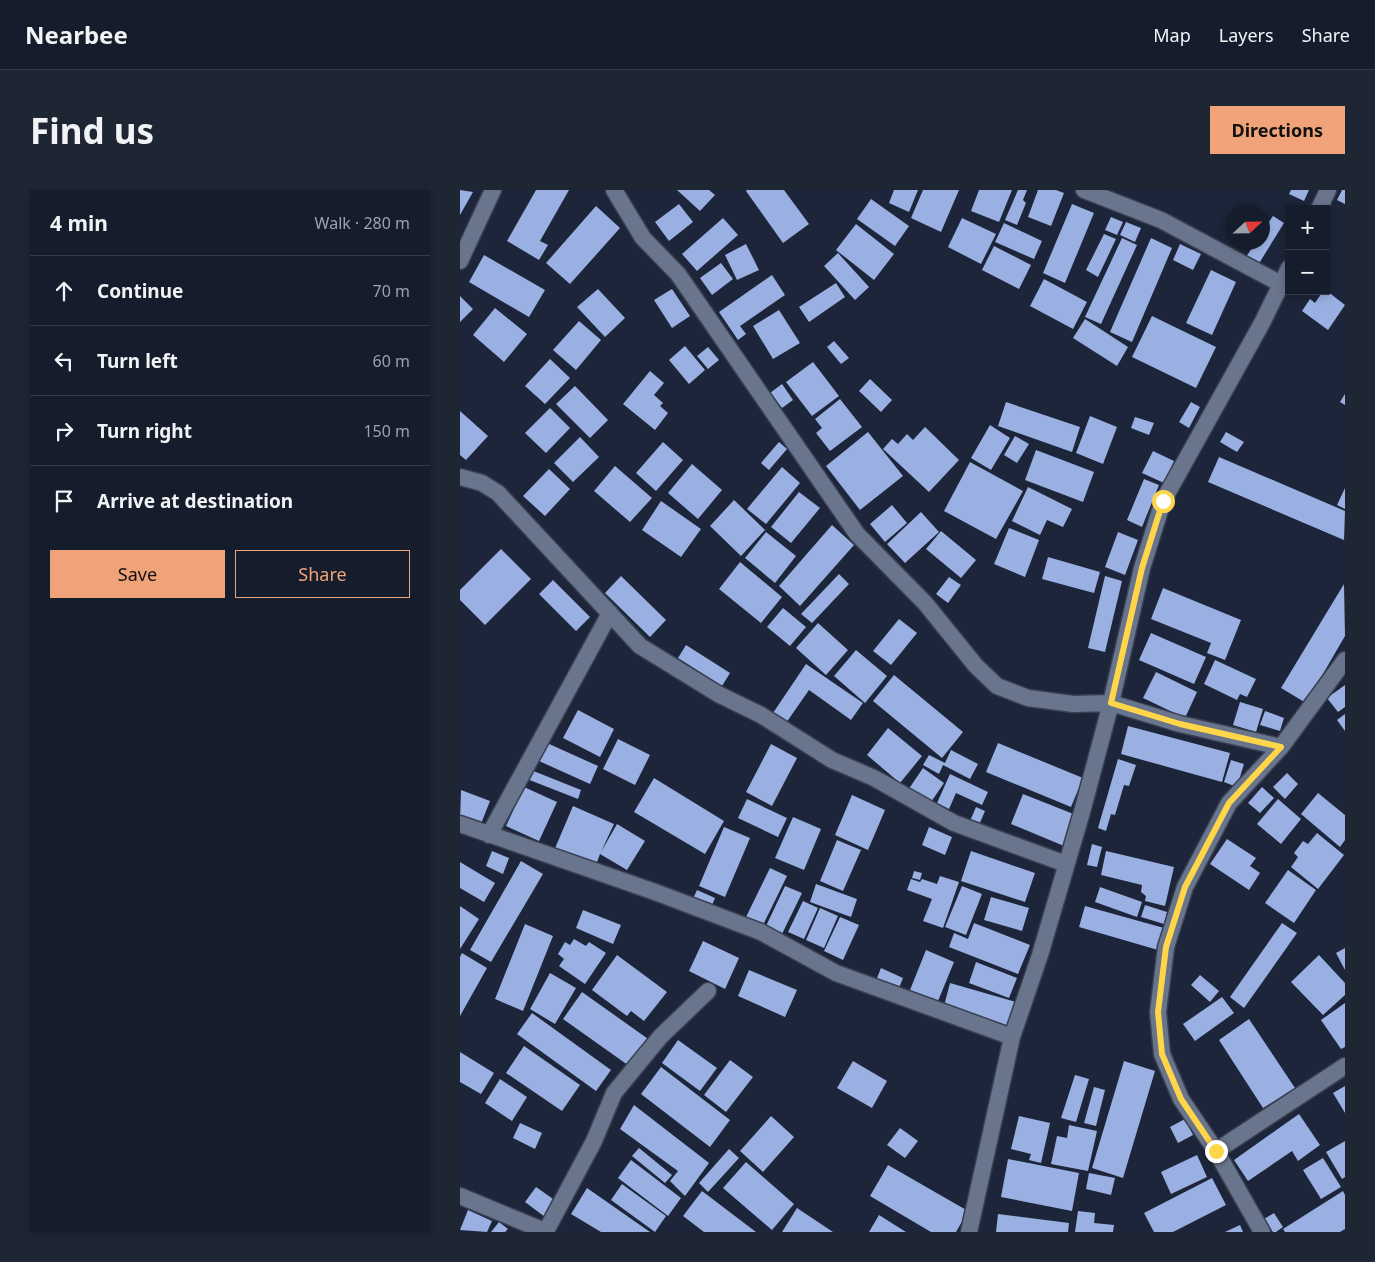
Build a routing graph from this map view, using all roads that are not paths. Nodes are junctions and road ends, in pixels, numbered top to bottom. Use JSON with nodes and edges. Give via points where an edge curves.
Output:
{"nodes":[{"id":1,"x":493,"y":190,"type":"edge"},
{"id":2,"x":614,"y":190,"type":"edge"},
{"id":3,"x":1084,"y":190,"type":"edge"},
{"id":4,"x":1328,"y":190,"type":"edge"},
{"id":5,"x":1321,"y":205,"type":"edge"},
{"id":6,"x":460,"y":261,"type":"edge"},
{"id":7,"x":1285,"y":276,"type":"edge"},
{"id":8,"x":1281,"y":284,"type":"junction"},
{"id":9,"x":460,"y":477,"type":"edge"},
{"id":10,"x":610,"y":613,"type":"junction"},
{"id":11,"x":1345,"y":660,"type":"edge"},
{"id":12,"x":1111,"y":703,"type":"junction"},
{"id":13,"x":1281,"y":747,"type":"junction"},
{"id":14,"x":460,"y":824,"type":"edge"},
{"id":15,"x":489,"y":835,"type":"junction"},
{"id":16,"x":1066,"y":864,"type":"junction"},
{"id":17,"x":708,"y":991,"type":"dead end"},
{"id":18,"x":1012,"y":1037,"type":"junction"},
{"id":19,"x":1345,"y":1066,"type":"edge"},
{"id":20,"x":1216,"y":1151,"type":"junction"},
{"id":21,"x":460,"y":1196,"type":"edge"},
{"id":22,"x":547,"y":1232,"type":"edge"},
{"id":23,"x":969,"y":1232,"type":"edge"},
{"id":24,"x":1262,"y":1232,"type":"edge"}],
"edges":[{"from":1,"to":6,"type":"street"},
{"from":2,"to":12,"type":"street","via":[[643,238],[678,274],[858,534],[925,603],[976,666],[997,686],[1028,698],[1073,704]]},
{"from":3,"to":8,"type":"street","via":[[1161,220]]},
{"from":4,"to":5,"type":"street"},
{"from":7,"to":8,"type":"street"},
{"from":8,"to":12,"type":"street","via":[[1163,501],[1142,568]]},
{"from":9,"to":10,"type":"street","via":[[482,483],[498,493]]},
{"from":10,"to":15,"type":"street"},
{"from":10,"to":16,"type":"street","via":[[640,646],[832,760],[874,778],[954,823]]},
{"from":11,"to":13,"type":"street"},
{"from":12,"to":13,"type":"street","via":[[1180,724]]},
{"from":12,"to":16,"type":"street"},
{"from":13,"to":20,"type":"street","via":[[1229,803],[1185,887],[1166,947],[1158,1012],[1162,1054],[1181,1099]]},
{"from":14,"to":15,"type":"street"},
{"from":15,"to":18,"type":"street","via":[[761,932],[836,973]]},
{"from":16,"to":18,"type":"street"},
{"from":17,"to":22,"type":"street","via":[[661,1036],[614,1093],[594,1141]]},
{"from":18,"to":23,"type":"street"},
{"from":19,"to":20,"type":"street"},
{"from":20,"to":24,"type":"street"},
{"from":21,"to":22,"type":"street"}]}
